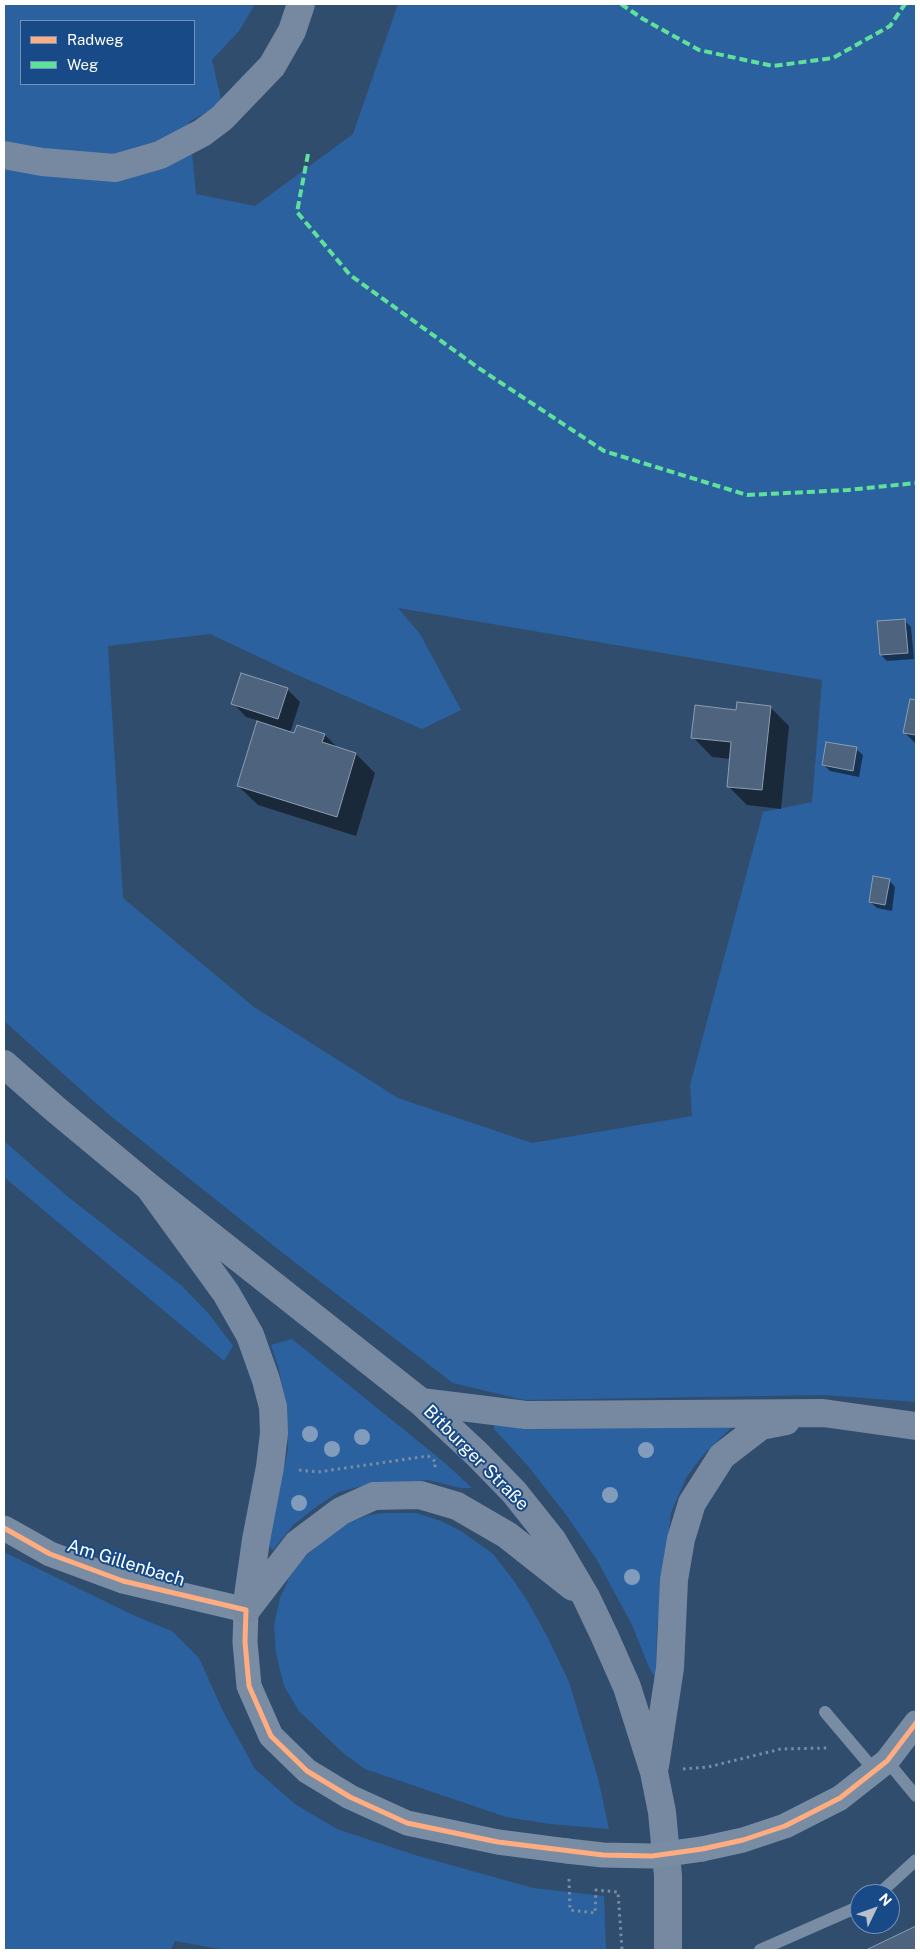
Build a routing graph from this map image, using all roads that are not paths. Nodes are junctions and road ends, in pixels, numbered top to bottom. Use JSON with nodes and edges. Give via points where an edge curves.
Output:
{"nodes":[{"id":1,"x":301,"y":4,"type":"edge"},
{"id":2,"x":4,"y":155,"type":"edge"},
{"id":3,"x":4,"y":1064,"type":"edge"},
{"id":4,"x":149,"y":1187,"type":"junction"},
{"id":5,"x":421,"y":1402,"type":"junction"},
{"id":6,"x":823,"y":1413,"type":"junction"},
{"id":7,"x":916,"y":1426,"type":"edge"},
{"id":8,"x":4,"y":1528,"type":"edge"},
{"id":9,"x":586,"y":1597,"type":"junction"},
{"id":10,"x":246,"y":1610,"type":"junction"},
{"id":11,"x":825,"y":1712,"type":"dead end"},
{"id":12,"x":914,"y":1733,"type":"edge"},
{"id":13,"x":881,"y":1766,"type":"junction"},
{"id":14,"x":654,"y":1772,"type":"junction"},
{"id":15,"x":916,"y":1796,"type":"edge"},
{"id":16,"x":916,"y":1860,"type":"edge"},
{"id":17,"x":890,"y":1884,"type":"edge"},
{"id":18,"x":850,"y":1910,"type":"edge"},
{"id":19,"x":668,"y":1950,"type":"edge"},
{"id":20,"x":760,"y":1950,"type":"edge"}],
"edges":[{"from":1,"to":2,"type":"main road","via":[[292,31],[272,66],[222,118],[202,133],[160,155],[115,168],[42,162]]},
{"from":3,"to":4,"type":"main road"},
{"from":4,"to":5,"type":"main road","name":"Bitburger Straße"},
{"from":4,"to":10,"type":"main road","via":[[231,1301],[250,1335],[273,1407],[270,1468]]},
{"from":5,"to":6,"type":"main road","via":[[526,1415]]},
{"from":5,"to":9,"type":"main road","name":"Bitburger Straße","via":[[514,1492],[553,1541]]},
{"from":6,"to":7,"type":"main road"},
{"from":6,"to":14,"type":"main road","via":[[762,1426],[722,1456],[692,1503],[680,1539],[674,1580],[670,1668]]},
{"from":8,"to":10,"type":"street","name":"Am Gillenbach","via":[[50,1554],[123,1581]]},
{"from":9,"to":10,"type":"main road","via":[[508,1535],[457,1506],[420,1495],[374,1496],[341,1512],[297,1544]]},
{"from":9,"to":14,"type":"main road","name":"Bitburger Straße","via":[[627,1687]]},
{"from":10,"to":13,"type":"street","bridge":true,"via":[[249,1686],[271,1736],[307,1771],[350,1797],[407,1823],[498,1842],[603,1855],[652,1856],[743,1840],[785,1826],[840,1798]]},
{"from":11,"to":13,"type":"lane","via":[[855,1747]]},
{"from":12,"to":13,"type":"street"},
{"from":13,"to":15,"type":"lane"},
{"from":14,"to":19,"type":"main road","name":"Bitburger Straße","via":[[662,1812],[668,1876]]},
{"from":16,"to":17,"type":"lane"},
{"from":18,"to":20,"type":"lane"}]}
